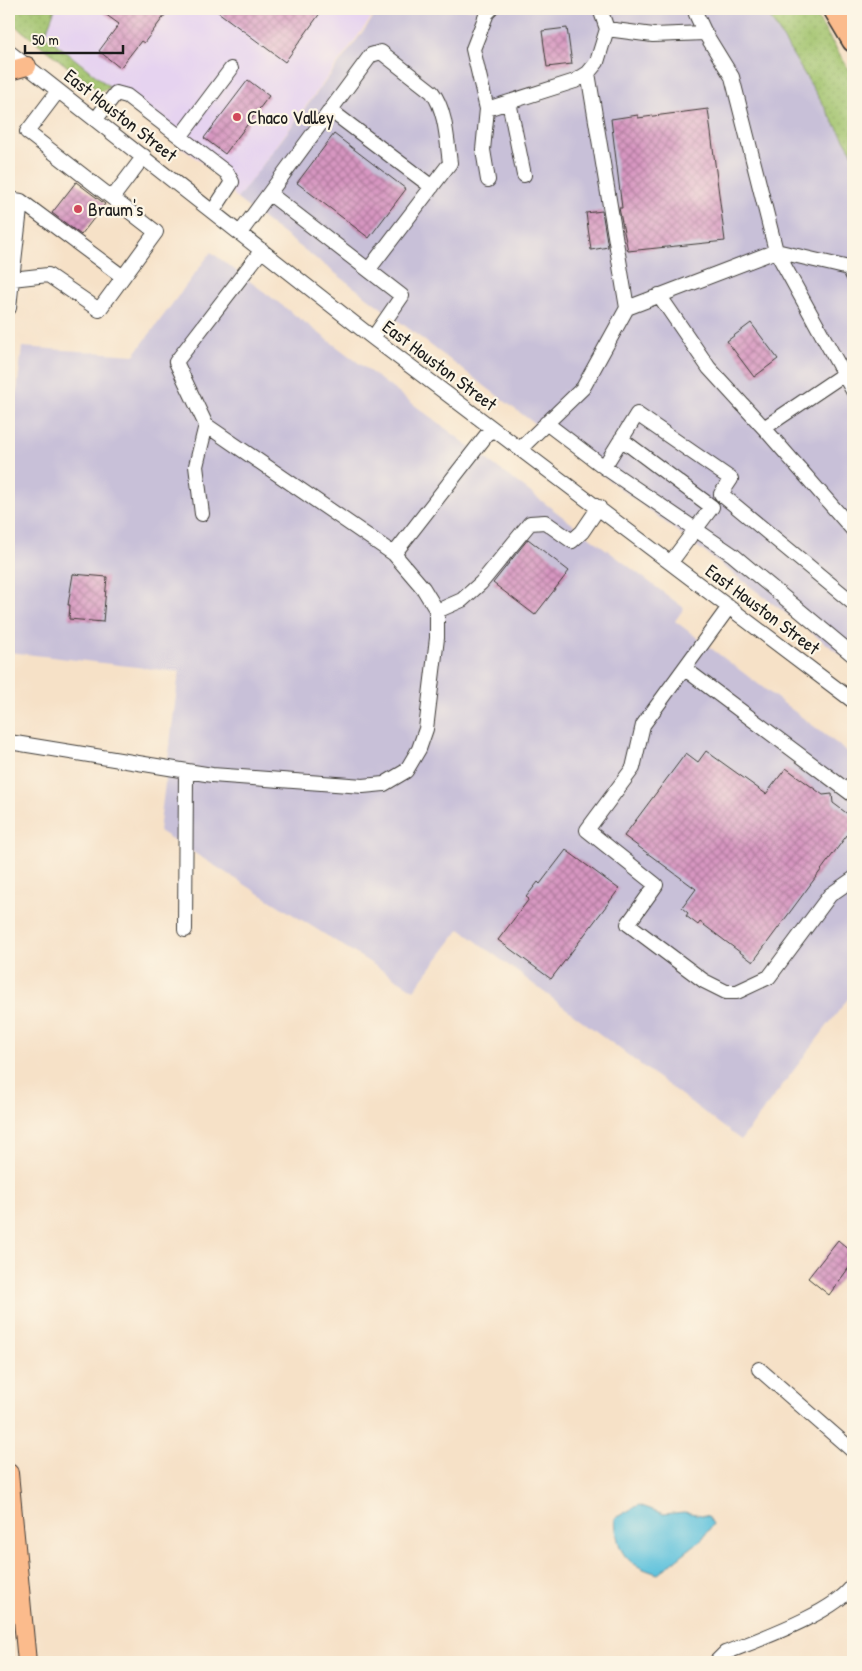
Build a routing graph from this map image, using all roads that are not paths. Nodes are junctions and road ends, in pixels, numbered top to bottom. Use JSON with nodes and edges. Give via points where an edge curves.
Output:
{"nodes":[{"id":1,"x":491,"y":9,"type":"edge"},
{"id":2,"x":600,"y":9,"type":"edge"},
{"id":3,"x":697,"y":9,"type":"edge"},
{"id":4,"x":834,"y":9,"type":"edge"},
{"id":5,"x":607,"y":29,"type":"junction"},
{"id":6,"x":705,"y":33,"type":"junction"},
{"id":7,"x":853,"y":41,"type":"edge"},
{"id":8,"x":9,"y":52,"type":"edge"},
{"id":9,"x":27,"y":66,"type":"junction"},
{"id":10,"x":231,"y":69,"type":"dead end"},
{"id":11,"x":9,"y":71,"type":"edge"},
{"id":12,"x":588,"y":73,"type":"junction"},
{"id":13,"x":58,"y":91,"type":"junction"},
{"id":14,"x":508,"y":102,"type":"junction"},
{"id":15,"x":487,"y":109,"type":"junction"},
{"id":16,"x":330,"y":110,"type":"junction"},
{"id":17,"x":96,"y":119,"type":"junction"},
{"id":18,"x":180,"y":137,"type":"junction"},
{"id":19,"x":144,"y":156,"type":"junction"},
{"id":20,"x":524,"y":175,"type":"dead end"},
{"id":21,"x":488,"y":180,"type":"dead end"},
{"id":22,"x":432,"y":187,"type":"junction"},
{"id":23,"x":270,"y":194,"type":"junction"},
{"id":24,"x":114,"y":197,"type":"junction"},
{"id":25,"x":15,"y":200,"type":"edge"},
{"id":26,"x":212,"y":211,"type":"junction"},
{"id":27,"x":240,"y":233,"type":"junction"},
{"id":28,"x":262,"y":250,"type":"junction"},
{"id":29,"x":776,"y":251,"type":"junction"},
{"id":30,"x":369,"y":269,"type":"junction"},
{"id":31,"x":853,"y":276,"type":"edge"},
{"id":32,"x":124,"y":277,"type":"junction"},
{"id":33,"x":10,"y":278,"type":"edge"},
{"id":34,"x":659,"y":296,"type":"junction"},
{"id":35,"x":9,"y":308,"type":"edge"},
{"id":36,"x":627,"y":308,"type":"junction"},
{"id":37,"x":373,"y":338,"type":"junction"},
{"id":38,"x":844,"y":374,"type":"junction"},
{"id":39,"x":853,"y":390,"type":"edge"},
{"id":40,"x":546,"y":423,"type":"junction"},
{"id":41,"x":206,"y":426,"type":"junction"},
{"id":42,"x":492,"y":428,"type":"junction"},
{"id":43,"x":764,"y":428,"type":"junction"},
{"id":44,"x":621,"y":439,"type":"junction"},
{"id":45,"x":520,"y":449,"type":"junction"},
{"id":46,"x":604,"y":467,"type":"junction"},
{"id":47,"x":721,"y":494,"type":"junction"},
{"id":48,"x":712,"y":507,"type":"junction"},
{"id":49,"x":599,"y":508,"type":"junction"},
{"id":50,"x":202,"y":514,"type":"dead end"},
{"id":51,"x":696,"y":530,"type":"junction"},
{"id":52,"x":853,"y":530,"type":"edge"},
{"id":53,"x":394,"y":554,"type":"junction"},
{"id":54,"x":672,"y":562,"type":"junction"},
{"id":55,"x":853,"y":603,"type":"edge"},
{"id":56,"x":729,"y":607,"type":"junction"},
{"id":57,"x":437,"y":612,"type":"junction"},
{"id":58,"x":853,"y":655,"type":"edge"},
{"id":59,"x":685,"y":669,"type":"junction"},
{"id":60,"x":853,"y":701,"type":"edge"},
{"id":61,"x":9,"y":742,"type":"edge"},
{"id":62,"x":186,"y":771,"type":"junction"},
{"id":63,"x":853,"y":795,"type":"edge"},
{"id":64,"x":853,"y":879,"type":"edge"},
{"id":65,"x":185,"y":930,"type":"dead end"},
{"id":66,"x":759,"y":1369,"type":"dead end"},
{"id":67,"x":853,"y":1451,"type":"edge"},
{"id":68,"x":9,"y":1472,"type":"edge"},
{"id":69,"x":853,"y":1585,"type":"edge"},
{"id":70,"x":27,"y":1662,"type":"edge"},
{"id":71,"x":716,"y":1662,"type":"edge"}],
"edges":[{"from":1,"to":15,"type":"street","via":[[473,50]]},
{"from":2,"to":5,"type":"street"},
{"from":3,"to":6,"type":"street","via":[[696,14]]},
{"from":4,"to":7,"type":"highway"},
{"from":5,"to":6,"type":"street","via":[[653,35]]},
{"from":5,"to":12,"type":"street","via":[[597,62]]},
{"from":6,"to":29,"type":"street","via":[[732,77]]},
{"from":8,"to":9,"type":"street","name":"East Houston Street"},
{"from":9,"to":11,"type":"main road"},
{"from":9,"to":13,"type":"street","name":"East Houston Street"},
{"from":10,"to":18,"type":"street"},
{"from":12,"to":14,"type":"street","via":[[575,81]]},
{"from":12,"to":36,"type":"street"},
{"from":13,"to":17,"type":"street","name":"East Houston Street"},
{"from":13,"to":24,"type":"street","via":[[27,132]]},
{"from":14,"to":15,"type":"street"},
{"from":14,"to":20,"type":"street"},
{"from":15,"to":21,"type":"street","via":[[482,150]]},
{"from":16,"to":22,"type":"street"},
{"from":16,"to":22,"type":"street","via":[[371,55],[381,52],[438,99],[450,163]]},
{"from":16,"to":23,"type":"street"},
{"from":17,"to":18,"type":"street","via":[[116,93],[127,96]]},
{"from":17,"to":19,"type":"street","name":"East Houston Street"},
{"from":18,"to":26,"type":"street","via":[[228,173],[232,182]]},
{"from":19,"to":24,"type":"street"},
{"from":19,"to":26,"type":"street","name":"East Houston Street"},
{"from":22,"to":30,"type":"street"},
{"from":23,"to":27,"type":"street"},
{"from":23,"to":30,"type":"street"},
{"from":24,"to":32,"type":"street","via":[[156,232]]},
{"from":25,"to":32,"type":"street"},
{"from":25,"to":33,"type":"street"},
{"from":26,"to":27,"type":"street","name":"East Houston Street"},
{"from":27,"to":28,"type":"street","name":"East Houston Street"},
{"from":28,"to":37,"type":"street","name":"East Houston Street"},
{"from":28,"to":41,"type":"street","via":[[176,362]]},
{"from":29,"to":31,"type":"street","via":[[849,268]]},
{"from":29,"to":34,"type":"street"},
{"from":29,"to":38,"type":"street"},
{"from":30,"to":37,"type":"street","via":[[402,296]]},
{"from":32,"to":33,"type":"street","via":[[99,310],[48,275]]},
{"from":33,"to":35,"type":"street"},
{"from":34,"to":36,"type":"street"},
{"from":34,"to":43,"type":"street","via":[[709,368]]},
{"from":36,"to":40,"type":"street","via":[[582,388]]},
{"from":37,"to":42,"type":"street","name":"East Houston Street"},
{"from":38,"to":39,"type":"street"},
{"from":38,"to":43,"type":"street"},
{"from":40,"to":45,"type":"street"},
{"from":40,"to":46,"type":"street"},
{"from":41,"to":50,"type":"street","via":[[196,466]]},
{"from":41,"to":53,"type":"street"},
{"from":42,"to":45,"type":"street","name":"East Houston Street"},
{"from":42,"to":53,"type":"street"},
{"from":43,"to":52,"type":"street"},
{"from":44,"to":46,"type":"street"},
{"from":44,"to":47,"type":"street","via":[[637,414],[731,479]]},
{"from":44,"to":48,"type":"street"},
{"from":45,"to":49,"type":"street","name":"East Houston Street"},
{"from":46,"to":51,"type":"street"},
{"from":47,"to":48,"type":"street"},
{"from":47,"to":55,"type":"street"},
{"from":48,"to":51,"type":"street"},
{"from":49,"to":54,"type":"street","name":"East Houston Street"},
{"from":49,"to":57,"type":"street","via":[[572,541],[545,522],[530,523],[481,583],[462,600]]},
{"from":51,"to":54,"type":"street"},
{"from":51,"to":58,"type":"street","via":[[733,555]]},
{"from":53,"to":57,"type":"street","via":[[423,588]]},
{"from":54,"to":56,"type":"street","name":"East Houston Street"},
{"from":56,"to":59,"type":"street"},
{"from":56,"to":60,"type":"street","name":"East Houston Street"},
{"from":57,"to":62,"type":"street","via":[[426,729],[406,770],[384,784],[363,786]]},
{"from":59,"to":63,"type":"street"},
{"from":59,"to":64,"type":"street","via":[[643,725],[633,768],[588,830],[656,885],[628,924],[704,981],[726,992],[737,992],[769,977],[830,895]]},
{"from":61,"to":62,"type":"street"},
{"from":62,"to":65,"type":"street"},
{"from":66,"to":67,"type":"street"},
{"from":68,"to":70,"type":"main road"},
{"from":69,"to":71,"type":"street","via":[[848,1593],[805,1620],[725,1653]]}]}
